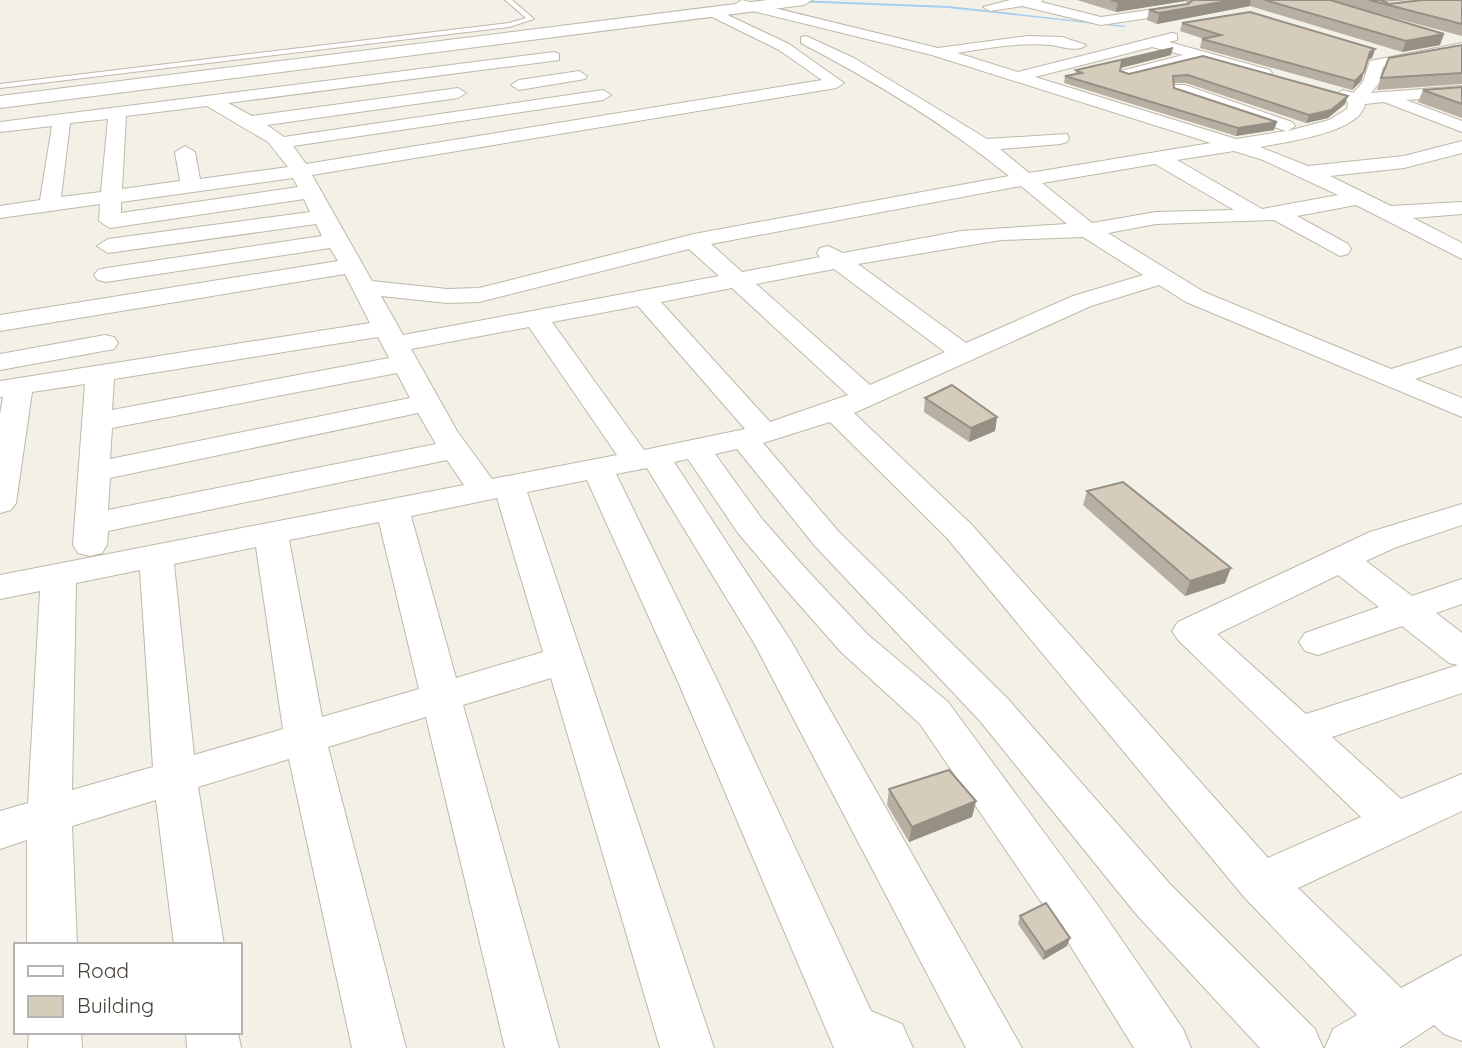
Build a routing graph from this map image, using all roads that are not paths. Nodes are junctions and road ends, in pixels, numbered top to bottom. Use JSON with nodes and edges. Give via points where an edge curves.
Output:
{"nodes":[{"id":1,"x":508,"y":0,"type":"edge"},
{"id":2,"x":774,"y":0,"type":"edge"},
{"id":3,"x":802,"y":0,"type":"edge"},
{"id":4,"x":1069,"y":0,"type":"edge"},
{"id":5,"x":1012,"y":2,"type":"edge"},
{"id":6,"x":1211,"y":2,"type":"edge"},
{"id":7,"x":750,"y":6,"type":"junction"},
{"id":8,"x":1246,"y":7,"type":"edge"},
{"id":9,"x":1126,"y":10,"type":"junction"},
{"id":10,"x":713,"y":12,"type":"junction"},
{"id":11,"x":1160,"y":13,"type":"edge"},
{"id":12,"x":526,"y":35,"type":"junction"},
{"id":13,"x":1123,"y":36,"type":"dead end"},
{"id":14,"x":1396,"y":41,"type":"edge"},
{"id":15,"x":1152,"y":42,"type":"junction"},
{"id":16,"x":1079,"y":46,"type":"junction"},
{"id":17,"x":1462,"y":46,"type":"edge"},
{"id":18,"x":1438,"y":47,"type":"junction"},
{"id":19,"x":1366,"y":49,"type":"edge"},
{"id":20,"x":937,"y":52,"type":"junction"},
{"id":21,"x":1202,"y":55,"type":"junction"},
{"id":22,"x":1462,"y":56,"type":"edge"},
{"id":23,"x":554,"y":57,"type":"junction"},
{"id":24,"x":1400,"y":59,"type":"junction"},
{"id":25,"x":979,"y":65,"type":"junction"},
{"id":26,"x":425,"y":74,"type":"junction"},
{"id":27,"x":1127,"y":74,"type":"edge"},
{"id":28,"x":579,"y":76,"type":"junction"},
{"id":29,"x":1274,"y":76,"type":"edge"},
{"id":30,"x":1017,"y":77,"type":"junction"},
{"id":31,"x":177,"y":78,"type":"junction"},
{"id":32,"x":0,"y":86,"type":"edge"},
{"id":33,"x":499,"y":88,"type":"dead end"},
{"id":34,"x":1179,"y":89,"type":"edge"},
{"id":35,"x":1323,"y":90,"type":"edge"},
{"id":36,"x":472,"y":91,"type":"dead end"},
{"id":37,"x":1462,"y":92,"type":"edge"},
{"id":38,"x":446,"y":95,"type":"junction"},
{"id":39,"x":603,"y":95,"type":"junction"},
{"id":40,"x":1384,"y":98,"type":"junction"},
{"id":41,"x":1357,"y":99,"type":"junction"},
{"id":42,"x":0,"y":100,"type":"edge"},
{"id":43,"x":213,"y":102,"type":"junction"},
{"id":44,"x":117,"y":113,"type":"junction"},
{"id":45,"x":631,"y":117,"type":"junction"},
{"id":46,"x":62,"y":120,"type":"junction"},
{"id":47,"x":248,"y":122,"type":"junction"},
{"id":48,"x":1461,"y":126,"type":"edge"},
{"id":49,"x":0,"y":127,"type":"edge"},
{"id":50,"x":1305,"y":132,"type":"junction"},
{"id":51,"x":1060,"y":138,"type":"dead end"},
{"id":52,"x":279,"y":143,"type":"junction"},
{"id":53,"x":983,"y":145,"type":"junction"},
{"id":54,"x":1241,"y":147,"type":"junction"},
{"id":55,"x":1462,"y":148,"type":"edge"},
{"id":56,"x":185,"y":152,"type":"dead end"},
{"id":57,"x":1160,"y":159,"type":"junction"},
{"id":58,"x":299,"y":171,"type":"junction"},
{"id":59,"x":1307,"y":172,"type":"junction"},
{"id":60,"x":1024,"y":179,"type":"junction"},
{"id":61,"x":191,"y":185,"type":"junction"},
{"id":62,"x":309,"y":192,"type":"junction"},
{"id":63,"x":112,"y":196,"type":"junction"},
{"id":64,"x":1358,"y":198,"type":"junction"},
{"id":65,"x":50,"y":204,"type":"junction"},
{"id":66,"x":1462,"y":208,"type":"edge"},
{"id":67,"x":0,"y":212,"type":"edge"},
{"id":68,"x":1385,"y":213,"type":"junction"},
{"id":69,"x":1268,"y":214,"type":"junction"},
{"id":70,"x":322,"y":217,"type":"junction"},
{"id":71,"x":110,"y":221,"type":"junction"},
{"id":72,"x":788,"y":224,"type":"junction"},
{"id":73,"x":1088,"y":230,"type":"junction"},
{"id":74,"x":334,"y":241,"type":"junction"},
{"id":75,"x":694,"y":241,"type":"junction"},
{"id":76,"x":108,"y":246,"type":"junction"},
{"id":77,"x":1340,"y":249,"type":"dead end"},
{"id":78,"x":1462,"y":252,"type":"edge"},
{"id":79,"x":839,"y":262,"type":"junction"},
{"id":80,"x":106,"y":275,"type":"junction"},
{"id":81,"x":358,"y":276,"type":"junction"},
{"id":82,"x":1161,"y":277,"type":"junction"},
{"id":83,"x":739,"y":281,"type":"junction"},
{"id":84,"x":645,"y":299,"type":"junction"},
{"id":85,"x":104,"y":306,"type":"junction"},
{"id":86,"x":536,"y":318,"type":"junction"},
{"id":87,"x":0,"y":323,"type":"edge"},
{"id":88,"x":395,"y":345,"type":"junction"},
{"id":89,"x":964,"y":354,"type":"junction"},
{"id":90,"x":1462,"y":355,"type":"edge"},
{"id":91,"x":103,"y":358,"type":"junction"},
{"id":92,"x":0,"y":362,"type":"edge"},
{"id":93,"x":1390,"y":378,"type":"junction"},
{"id":94,"x":9,"y":388,"type":"edge"},
{"id":95,"x":427,"y":403,"type":"junction"},
{"id":96,"x":851,"y":404,"type":"junction"},
{"id":97,"x":1462,"y":408,"type":"edge"},
{"id":98,"x":97,"y":422,"type":"junction"},
{"id":99,"x":754,"y":436,"type":"junction"},
{"id":100,"x":455,"y":449,"type":"junction"},
{"id":101,"x":695,"y":449,"type":"junction"},
{"id":102,"x":629,"y":461,"type":"junction"},
{"id":103,"x":94,"y":471,"type":"junction"},
{"id":104,"x":496,"y":487,"type":"junction"},
{"id":105,"x":0,"y":503,"type":"edge"},
{"id":106,"x":393,"y":508,"type":"junction"},
{"id":107,"x":1462,"y":514,"type":"edge"},
{"id":108,"x":91,"y":524,"type":"junction"},
{"id":109,"x":271,"y":534,"type":"junction"},
{"id":110,"x":156,"y":558,"type":"junction"},
{"id":111,"x":1341,"y":559,"type":"junction"},
{"id":112,"x":74,"y":572,"type":"junction"},
{"id":113,"x":0,"y":587,"type":"edge"},
{"id":114,"x":1462,"y":591,"type":"edge"},
{"id":115,"x":1405,"y":609,"type":"junction"},
{"id":116,"x":1318,"y":642,"type":"dead end"},
{"id":117,"x":1462,"y":653,"type":"edge"},
{"id":118,"x":564,"y":660,"type":"junction"},
{"id":119,"x":1462,"y":678,"type":"edge"},
{"id":120,"x":439,"y":697,"type":"junction"},
{"id":121,"x":1300,"y":732,"type":"junction"},
{"id":122,"x":305,"y":738,"type":"junction"},
{"id":123,"x":175,"y":777,"type":"junction"},
{"id":124,"x":1462,"y":791,"type":"edge"},
{"id":125,"x":49,"y":815,"type":"junction"},
{"id":126,"x":1395,"y":821,"type":"junction"},
{"id":127,"x":0,"y":830,"type":"edge"},
{"id":128,"x":1261,"y":883,"type":"junction"},
{"id":129,"x":52,"y":943,"type":"edge"},
{"id":130,"x":200,"y":943,"type":"edge"},
{"id":131,"x":1440,"y":1002,"type":"edge"},
{"id":132,"x":379,"y":1048,"type":"edge"},
{"id":133,"x":532,"y":1048,"type":"edge"},
{"id":134,"x":687,"y":1048,"type":"edge"},
{"id":135,"x":886,"y":1048,"type":"edge"},
{"id":136,"x":995,"y":1048,"type":"edge"},
{"id":137,"x":1164,"y":1048,"type":"edge"},
{"id":138,"x":1296,"y":1048,"type":"edge"},
{"id":139,"x":1352,"y":1048,"type":"edge"}],
"edges":[{"from":1,"to":32,"type":"lane","via":[[531,19]]},
{"from":2,"to":7,"type":"street"},
{"from":3,"to":7,"type":"street"},
{"from":4,"to":9,"type":"street"},
{"from":5,"to":9,"type":"street","via":[[1101,21]]},
{"from":6,"to":8,"type":"street"},
{"from":6,"to":11,"type":"street"},
{"from":7,"to":10,"type":"street"},
{"from":7,"to":20,"type":"street"},
{"from":7,"to":31,"type":"street"},
{"from":7,"to":53,"type":"street"},
{"from":8,"to":11,"type":"street"},
{"from":9,"to":11,"type":"street"},
{"from":10,"to":12,"type":"street"},
{"from":10,"to":45,"type":"street","via":[[784,47],[836,83]]},
{"from":11,"to":15,"type":"street","via":[[1188,33]]},
{"from":12,"to":23,"type":"street"},
{"from":12,"to":31,"type":"street"},
{"from":13,"to":16,"type":"street"},
{"from":14,"to":18,"type":"street"},
{"from":15,"to":21,"type":"street"},
{"from":15,"to":30,"type":"street"},
{"from":16,"to":20,"type":"street","via":[[1032,40]]},
{"from":16,"to":25,"type":"street"},
{"from":17,"to":18,"type":"street"},
{"from":18,"to":22,"type":"street"},
{"from":18,"to":24,"type":"street"},
{"from":19,"to":24,"type":"street"},
{"from":20,"to":25,"type":"street"},
{"from":21,"to":27,"type":"street"},
{"from":21,"to":29,"type":"street"},
{"from":23,"to":26,"type":"street"},
{"from":23,"to":28,"type":"street"},
{"from":24,"to":41,"type":"street","via":[[1376,64]]},
{"from":25,"to":30,"type":"street"},
{"from":26,"to":38,"type":"street"},
{"from":26,"to":43,"type":"street"},
{"from":28,"to":33,"type":"street"},
{"from":28,"to":39,"type":"street"},
{"from":30,"to":54,"type":"street"},
{"from":31,"to":42,"type":"street"},
{"from":31,"to":43,"type":"street"},
{"from":34,"to":50,"type":"street"},
{"from":35,"to":41,"type":"street"},
{"from":36,"to":38,"type":"street"},
{"from":37,"to":40,"type":"street"},
{"from":38,"to":47,"type":"street"},
{"from":39,"to":45,"type":"street"},
{"from":39,"to":52,"type":"street"},
{"from":40,"to":41,"type":"street"},
{"from":40,"to":48,"type":"street"},
{"from":41,"to":50,"type":"street","via":[[1355,111],[1335,124]]},
{"from":43,"to":44,"type":"street"},
{"from":43,"to":47,"type":"street"},
{"from":44,"to":46,"type":"street"},
{"from":44,"to":63,"type":"street"},
{"from":45,"to":58,"type":"street"},
{"from":46,"to":49,"type":"street"},
{"from":46,"to":65,"type":"street"},
{"from":47,"to":52,"type":"street"},
{"from":50,"to":54,"type":"street"},
{"from":51,"to":53,"type":"street"},
{"from":52,"to":58,"type":"street"},
{"from":53,"to":60,"type":"street"},
{"from":54,"to":57,"type":"street"},
{"from":54,"to":59,"type":"street"},
{"from":55,"to":59,"type":"street","via":[[1404,162]]},
{"from":56,"to":61,"type":"street"},
{"from":57,"to":60,"type":"street"},
{"from":57,"to":69,"type":"street"},
{"from":58,"to":61,"type":"street"},
{"from":58,"to":62,"type":"street"},
{"from":59,"to":64,"type":"street"},
{"from":60,"to":72,"type":"street"},
{"from":60,"to":73,"type":"street"},
{"from":61,"to":63,"type":"street"},
{"from":62,"to":70,"type":"street"},
{"from":62,"to":71,"type":"street"},
{"from":63,"to":65,"type":"street"},
{"from":63,"to":71,"type":"street"},
{"from":64,"to":68,"type":"street"},
{"from":64,"to":69,"type":"street"},
{"from":65,"to":67,"type":"street"},
{"from":66,"to":68,"type":"street"},
{"from":68,"to":78,"type":"street"},
{"from":69,"to":73,"type":"street","via":[[1156,218]]},
{"from":69,"to":77,"type":"street"},
{"from":70,"to":74,"type":"street"},
{"from":70,"to":76,"type":"street"},
{"from":71,"to":76,"type":"street"},
{"from":72,"to":75,"type":"street"},
{"from":72,"to":79,"type":"street"},
{"from":73,"to":79,"type":"street","via":[[987,234]]},
{"from":73,"to":82,"type":"street"},
{"from":74,"to":80,"type":"street"},
{"from":74,"to":81,"type":"street"},
{"from":75,"to":81,"type":"street","via":[[479,295],[447,296]]},
{"from":75,"to":83,"type":"street"},
{"from":76,"to":80,"type":"street"},
{"from":79,"to":83,"type":"street"},
{"from":79,"to":89,"type":"street"},
{"from":80,"to":85,"type":"street"},
{"from":81,"to":85,"type":"street"},
{"from":81,"to":88,"type":"street"},
{"from":82,"to":89,"type":"street","via":[[1082,301]]},
{"from":82,"to":93,"type":"street","via":[[1195,297]]},
{"from":83,"to":84,"type":"street"},
{"from":83,"to":96,"type":"street"},
{"from":84,"to":86,"type":"street"},
{"from":84,"to":99,"type":"street"},
{"from":85,"to":87,"type":"street"},
{"from":86,"to":88,"type":"street"},
{"from":86,"to":102,"type":"street"},
{"from":88,"to":91,"type":"street"},
{"from":88,"to":95,"type":"street"},
{"from":88,"to":98,"type":"street"},
{"from":89,"to":96,"type":"street"},
{"from":90,"to":93,"type":"street"},
{"from":91,"to":92,"type":"street"},
{"from":91,"to":94,"type":"street"},
{"from":91,"to":98,"type":"street"},
{"from":93,"to":97,"type":"street"},
{"from":94,"to":105,"type":"street"},
{"from":95,"to":100,"type":"street"},
{"from":95,"to":103,"type":"street"},
{"from":96,"to":99,"type":"street"},
{"from":96,"to":128,"type":"street"},
{"from":98,"to":103,"type":"street"},
{"from":99,"to":101,"type":"street"},
{"from":99,"to":138,"type":"street","via":[[827,539],[994,710],[1153,899]]},
{"from":100,"to":104,"type":"street"},
{"from":100,"to":108,"type":"street"},
{"from":101,"to":102,"type":"street"},
{"from":101,"to":137,"type":"street","via":[[750,526],[794,577],[855,643],[934,713],[1082,922]]},
{"from":102,"to":104,"type":"street"},
{"from":102,"to":135,"type":"street","via":[[699,684],[853,1030],[883,1042]]},
{"from":102,"to":136,"type":"street","via":[[772,641]]},
{"from":103,"to":108,"type":"street"},
{"from":104,"to":106,"type":"street"},
{"from":104,"to":118,"type":"street"},
{"from":106,"to":109,"type":"street"},
{"from":106,"to":120,"type":"street"},
{"from":107,"to":111,"type":"street","via":[[1382,540]]},
{"from":108,"to":112,"type":"street"},
{"from":109,"to":110,"type":"street"},
{"from":109,"to":122,"type":"street"},
{"from":110,"to":112,"type":"street"},
{"from":110,"to":123,"type":"street"},
{"from":111,"to":115,"type":"street"},
{"from":111,"to":121,"type":"street","via":[[1191,631]]},
{"from":112,"to":113,"type":"street"},
{"from":112,"to":125,"type":"street"},
{"from":114,"to":115,"type":"street"},
{"from":115,"to":116,"type":"street"},
{"from":115,"to":117,"type":"street"},
{"from":118,"to":120,"type":"street"},
{"from":118,"to":134,"type":"street"},
{"from":119,"to":121,"type":"street"},
{"from":120,"to":122,"type":"street"},
{"from":120,"to":133,"type":"street"},
{"from":121,"to":126,"type":"street"},
{"from":122,"to":123,"type":"street"},
{"from":122,"to":132,"type":"street"},
{"from":123,"to":125,"type":"street"},
{"from":123,"to":130,"type":"street"},
{"from":124,"to":126,"type":"street"},
{"from":125,"to":127,"type":"street"},
{"from":125,"to":129,"type":"street"},
{"from":126,"to":128,"type":"street"},
{"from":128,"to":131,"type":"street"},
{"from":131,"to":139,"type":"street"}]}
